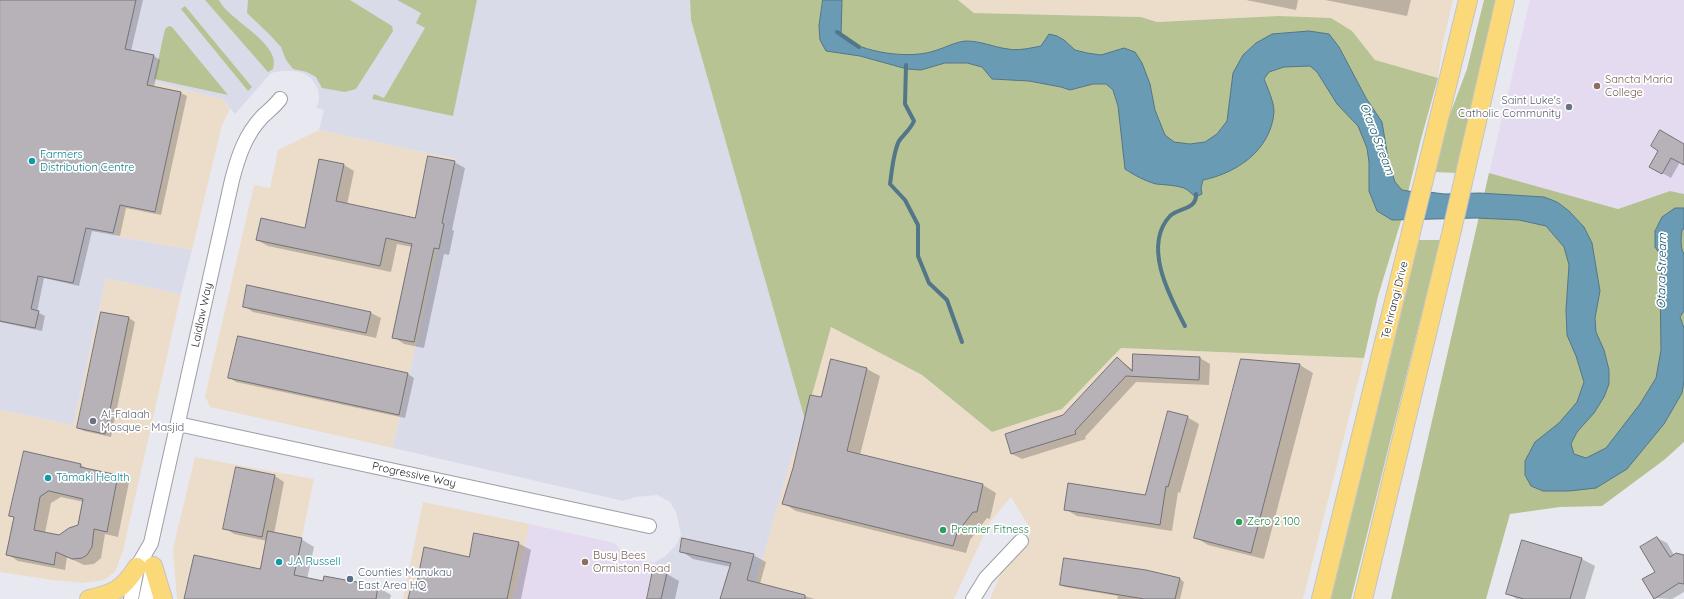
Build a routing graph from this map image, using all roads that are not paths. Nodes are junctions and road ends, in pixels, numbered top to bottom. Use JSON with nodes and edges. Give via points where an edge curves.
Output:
{"nodes":[{"id":1,"x":1468,"y":0,"type":"edge"},
{"id":2,"x":1505,"y":0,"type":"edge"},
{"id":3,"x":280,"y":99,"type":"dead end"},
{"id":4,"x":178,"y":424,"type":"junction"},
{"id":5,"x":649,"y":526,"type":"dead end"},
{"id":6,"x":1021,"y":541,"type":"dead end"},
{"id":7,"x":145,"y":566,"type":"junction"},
{"id":8,"x":89,"y":599,"type":"edge"},
{"id":9,"x":131,"y":599,"type":"edge"},
{"id":10,"x":146,"y":599,"type":"edge"},
{"id":11,"x":162,"y":599,"type":"edge"},
{"id":12,"x":974,"y":599,"type":"edge"},
{"id":13,"x":1321,"y":599,"type":"edge"},
{"id":14,"x":1363,"y":599,"type":"edge"}],
"edges":[{"from":1,"to":13,"type":"main road","name":"Te Irirangi Drive"},
{"from":2,"to":14,"type":"main road"},
{"from":3,"to":4,"type":"street","name":"Laidlaw Way","via":[[261,118],[240,151],[229,190]]},
{"from":4,"to":5,"type":"street","name":"Progressive Way"},
{"from":4,"to":7,"type":"street","name":"Laidlaw Way"},
{"from":6,"to":12,"type":"street","via":[[986,578]]},
{"from":7,"to":8,"type":"main road","via":[[120,589]]},
{"from":7,"to":9,"type":"street","name":"Laidlaw Way"},
{"from":7,"to":10,"type":"street","name":"Laidlaw Way"},
{"from":7,"to":11,"type":"main road"}]}
